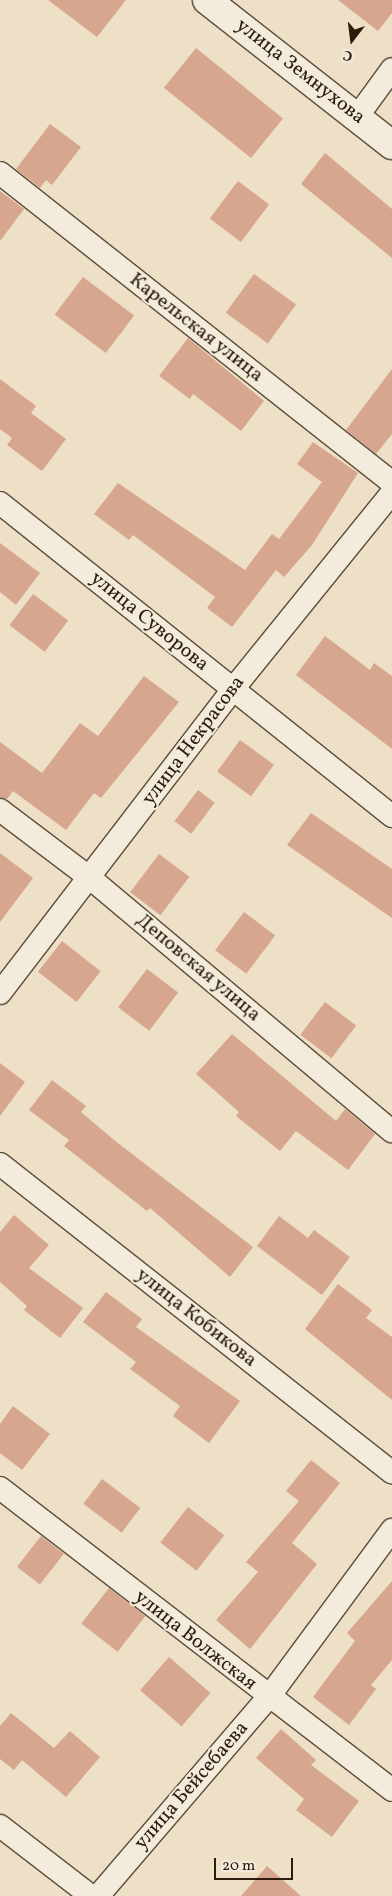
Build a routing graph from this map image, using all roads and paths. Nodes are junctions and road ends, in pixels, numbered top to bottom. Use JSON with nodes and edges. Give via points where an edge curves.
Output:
{"nodes":[{"id":1,"x":208,"y":0,"type":"edge"},
{"id":2,"x":392,"y":68,"type":"edge"},
{"id":3,"x":357,"y":117,"type":"junction"},
{"id":4,"x":392,"y":145,"type":"edge"},
{"id":5,"x":0,"y":173,"type":"edge"},
{"id":6,"x":392,"y":483,"type":"edge"},
{"id":7,"x":392,"y":493,"type":"edge"},
{"id":8,"x":0,"y":503,"type":"edge"},
{"id":9,"x":233,"y":689,"type":"junction"},
{"id":10,"x":0,"y":810,"type":"edge"},
{"id":11,"x":392,"y":816,"type":"edge"},
{"id":12,"x":90,"y":878,"type":"junction"},
{"id":13,"x":0,"y":993,"type":"edge"},
{"id":14,"x":392,"y":1131,"type":"edge"},
{"id":15,"x":0,"y":1164,"type":"edge"},
{"id":16,"x":392,"y":1473,"type":"edge"},
{"id":17,"x":0,"y":1488,"type":"edge"},
{"id":18,"x":392,"y":1530,"type":"edge"},
{"id":19,"x":268,"y":1698,"type":"junction"},
{"id":20,"x":392,"y":1790,"type":"edge"},
{"id":21,"x":0,"y":1826,"type":"edge"},
{"id":22,"x":91,"y":1896,"type":"edge"},
{"id":23,"x":98,"y":1896,"type":"edge"}],
"edges":[{"from":1,"to":3,"type":"street","name":"улица Земнухова"},
{"from":2,"to":3,"type":"street"},
{"from":3,"to":4,"type":"street","name":"улица Земнухова"},
{"from":5,"to":6,"type":"street","name":"Карельская улица"},
{"from":7,"to":9,"type":"street","name":"улица Некрасова"},
{"from":8,"to":9,"type":"street","name":"улица Суворова"},
{"from":9,"to":11,"type":"street","name":"улица Суворова"},
{"from":9,"to":12,"type":"street","name":"улица Некрасова"},
{"from":10,"to":12,"type":"street","name":"Деповская улица"},
{"from":12,"to":13,"type":"street","name":"улица Некрасова"},
{"from":12,"to":14,"type":"street","name":"Деповская улица"},
{"from":15,"to":16,"type":"street","name":"улица Кобикова"},
{"from":17,"to":19,"type":"street","name":"улица Волжская"},
{"from":18,"to":19,"type":"street","name":"улица Бейсебаева"},
{"from":19,"to":20,"type":"street","name":"улица Волжская"},
{"from":19,"to":23,"type":"street","name":"улица Бейсебаева"},
{"from":21,"to":22,"type":"street"}]}
